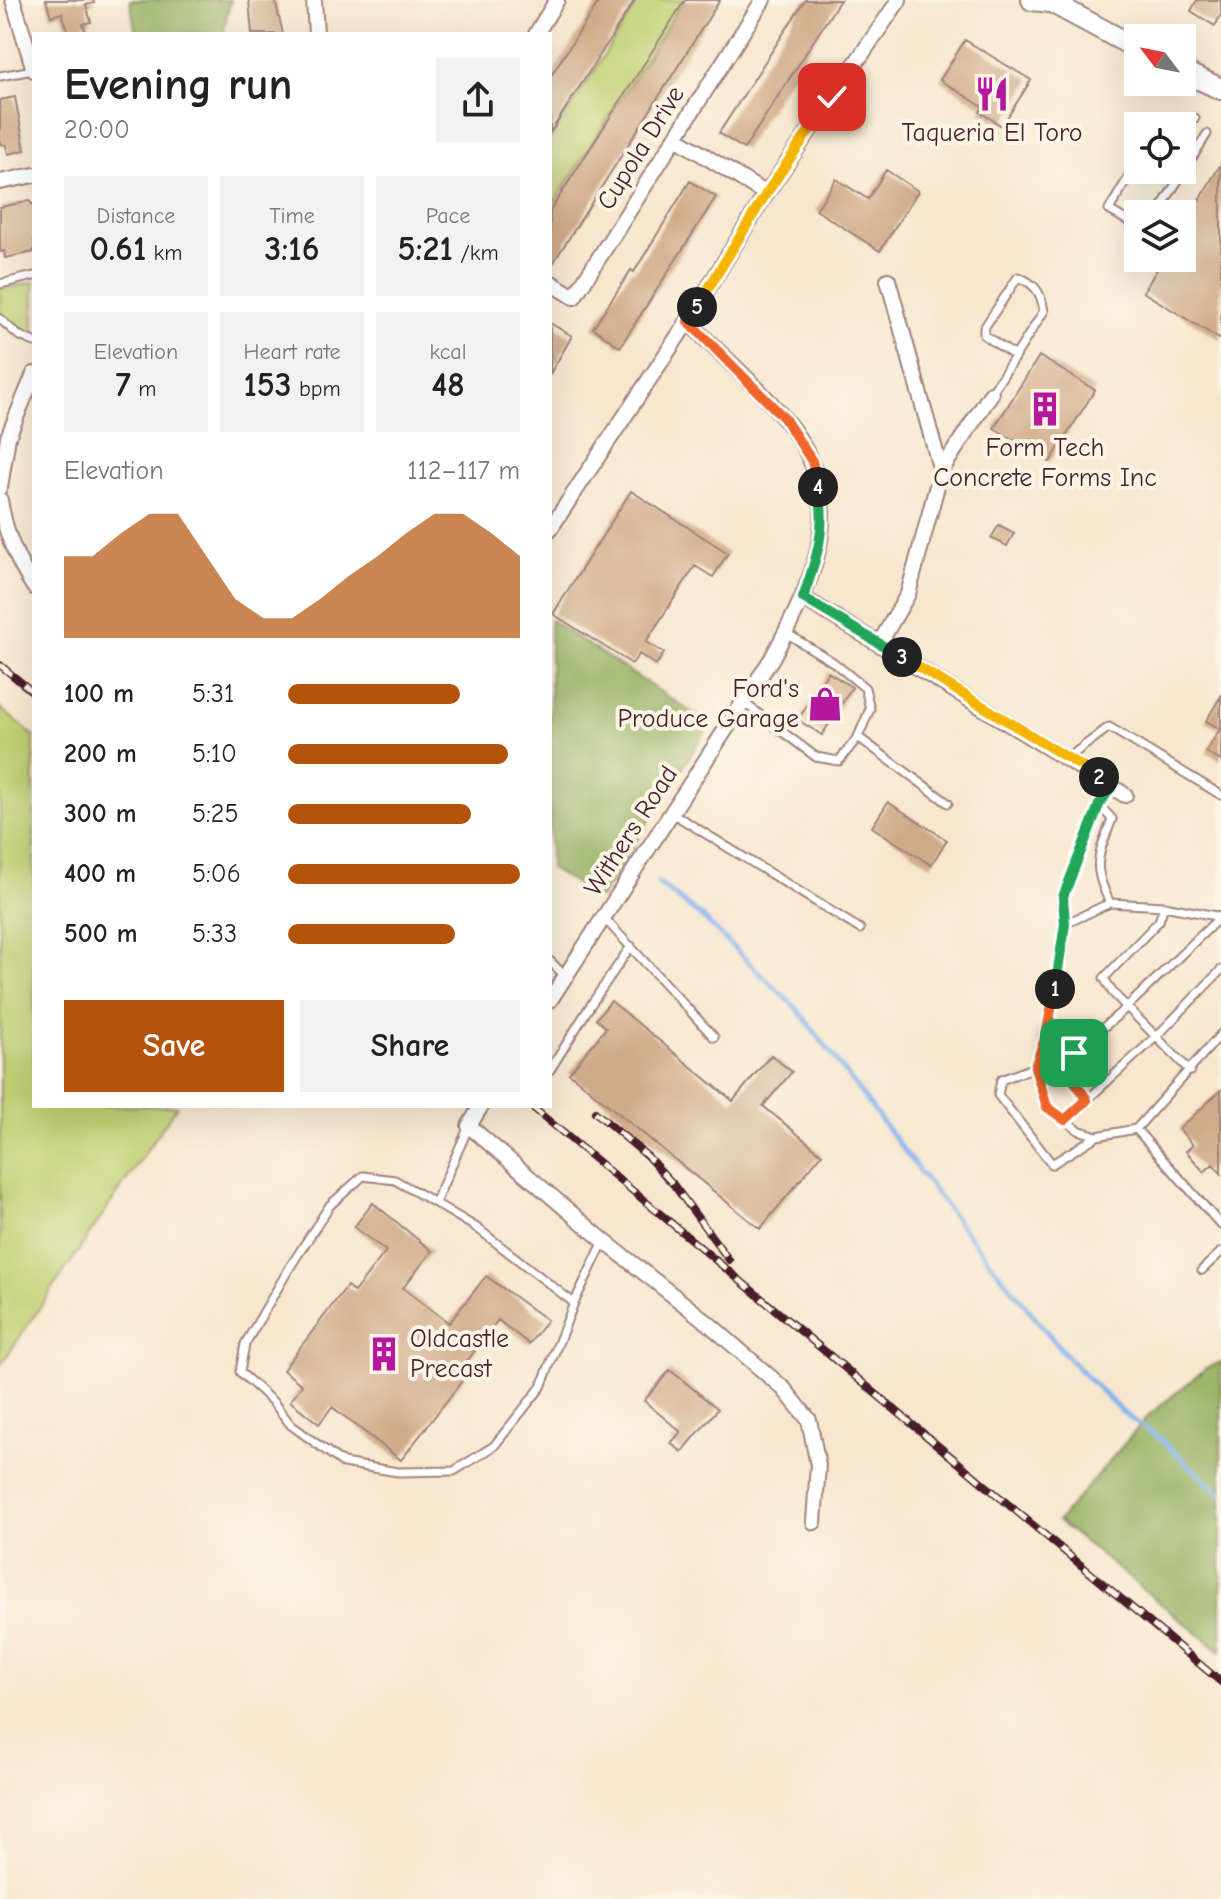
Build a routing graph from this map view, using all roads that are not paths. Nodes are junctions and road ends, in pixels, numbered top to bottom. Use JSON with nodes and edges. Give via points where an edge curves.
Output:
{"nodes":[{"id":1,"x":13,"y":0,"type":"edge"},
{"id":2,"x":314,"y":0,"type":"edge"},
{"id":3,"x":557,"y":0,"type":"edge"},
{"id":4,"x":763,"y":0,"type":"edge"},
{"id":5,"x":899,"y":0,"type":"edge"},
{"id":6,"x":1044,"y":1,"type":"edge"},
{"id":7,"x":316,"y":32,"type":"edge"},
{"id":8,"x":537,"y":32,"type":"edge"},
{"id":9,"x":1124,"y":42,"type":"edge"},
{"id":10,"x":32,"y":63,"type":"edge"},
{"id":11,"x":32,"y":70,"type":"edge"},
{"id":12,"x":0,"y":76,"type":"edge"},
{"id":13,"x":1196,"y":77,"type":"edge"},
{"id":14,"x":1221,"y":89,"type":"edge"},
{"id":15,"x":1207,"y":134,"type":"dead end"},
{"id":16,"x":676,"y":138,"type":"junction"},
{"id":17,"x":32,"y":175,"type":"edge"},
{"id":18,"x":0,"y":182,"type":"edge"},
{"id":19,"x":1124,"y":184,"type":"edge"},
{"id":20,"x":766,"y":194,"type":"junction"},
{"id":21,"x":1166,"y":200,"type":"edge"},
{"id":22,"x":1124,"y":219,"type":"edge"},
{"id":23,"x":32,"y":276,"type":"edge"},
{"id":24,"x":888,"y":280,"type":"dead end"},
{"id":25,"x":552,"y":283,"type":"edge"},
{"id":26,"x":0,"y":284,"type":"edge"},
{"id":27,"x":0,"y":319,"type":"edge"},
{"id":28,"x":688,"y":321,"type":"junction"},
{"id":29,"x":32,"y":341,"type":"edge"},
{"id":30,"x":1015,"y":356,"type":"junction"},
{"id":31,"x":32,"y":378,"type":"edge"},
{"id":32,"x":991,"y":394,"type":"joint"},
{"id":33,"x":4,"y":435,"type":"edge"},
{"id":34,"x":941,"y":471,"type":"junction"},
{"id":35,"x":0,"y":487,"type":"edge"},
{"id":36,"x":0,"y":500,"type":"edge"},
{"id":37,"x":552,"y":526,"type":"edge"},
{"id":38,"x":32,"y":584,"type":"edge"},
{"id":39,"x":803,"y":598,"type":"junction"},
{"id":40,"x":786,"y":633,"type":"junction"},
{"id":41,"x":879,"y":644,"type":"junction"},
{"id":42,"x":743,"y":702,"type":"junction"},
{"id":43,"x":858,"y":737,"type":"junction"},
{"id":44,"x":1068,"y":758,"type":"junction"},
{"id":45,"x":1118,"y":790,"type":"joint"},
{"id":46,"x":1221,"y":795,"type":"edge"},
{"id":47,"x":948,"y":803,"type":"dead end"},
{"id":48,"x":1099,"y":805,"type":"junction"},
{"id":49,"x":672,"y":813,"type":"junction"},
{"id":50,"x":1110,"y":903,"type":"junction"},
{"id":51,"x":1164,"y":906,"type":"junction"},
{"id":52,"x":1220,"y":917,"type":"edge"},
{"id":53,"x":604,"y":918,"type":"junction"},
{"id":54,"x":1065,"y":924,"type":"junction"},
{"id":55,"x":860,"y":929,"type":"dead end"},
{"id":56,"x":631,"y":946,"type":"junction"},
{"id":57,"x":552,"y":963,"type":"edge"},
{"id":58,"x":1221,"y":970,"type":"edge"},
{"id":59,"x":565,"y":976,"type":"junction"},
{"id":60,"x":552,"y":997,"type":"edge"},
{"id":61,"x":1127,"y":1007,"type":"junction"},
{"id":62,"x":1221,"y":1034,"type":"edge"},
{"id":63,"x":1157,"y":1036,"type":"junction"},
{"id":64,"x":714,"y":1037,"type":"dead end"},
{"id":65,"x":552,"y":1067,"type":"edge"},
{"id":66,"x":1035,"y":1067,"type":"junction"},
{"id":67,"x":1190,"y":1071,"type":"junction"},
{"id":68,"x":1087,"y":1100,"type":"junction"},
{"id":69,"x":480,"y":1108,"type":"edge"},
{"id":70,"x":1065,"y":1120,"type":"junction"},
{"id":71,"x":469,"y":1126,"type":"junction"},
{"id":72,"x":1136,"y":1129,"type":"junction"},
{"id":73,"x":1097,"y":1136,"type":"junction"},
{"id":74,"x":435,"y":1203,"type":"junction"},
{"id":75,"x":1221,"y":1225,"type":"edge"},
{"id":76,"x":604,"y":1241,"type":"junction"},
{"id":77,"x":1221,"y":1252,"type":"edge"},
{"id":78,"x":1202,"y":1270,"type":"dead end"},
{"id":79,"x":574,"y":1303,"type":"junction"},
{"id":80,"x":814,"y":1522,"type":"dead end"}],
"edges":[{"from":1,"to":10,"type":"street"},
{"from":2,"to":7,"type":"street"},
{"from":3,"to":8,"type":"street"},
{"from":4,"to":16,"type":"street","name":"Cupola Drive"},
{"from":5,"to":20,"type":"street"},
{"from":6,"to":9,"type":"street"},
{"from":11,"to":12,"type":"lane"},
{"from":13,"to":14,"type":"street"},
{"from":15,"to":21,"type":"lane"},
{"from":16,"to":20,"type":"street"},
{"from":16,"to":25,"type":"street","name":"Cupola Drive","via":[[574,297]]},
{"from":17,"to":18,"type":"street"},
{"from":19,"to":22,"type":"lane","via":[[1109,210]]},
{"from":20,"to":28,"type":"street"},
{"from":23,"to":26,"type":"lane"},
{"from":24,"to":34,"type":"street"},
{"from":27,"to":29,"type":"lane"},
{"from":28,"to":37,"type":"street"},
{"from":28,"to":39,"type":"street","name":"Withers Road","via":[[784,418],[812,461],[823,505],[821,546]]},
{"from":30,"to":30,"type":"lane","via":[[1044,311],[1041,293],[1018,277],[984,328],[984,335]]},
{"from":30,"to":32,"type":"lane"},
{"from":31,"to":33,"type":"street"},
{"from":32,"to":34,"type":"street"},
{"from":33,"to":35,"type":"street"},
{"from":34,"to":41,"type":"street","via":[[908,594]]},
{"from":36,"to":38,"type":"street","via":[[9,540]]},
{"from":39,"to":40,"type":"street","name":"Withers Road"},
{"from":39,"to":41,"type":"street"},
{"from":40,"to":42,"type":"street","name":"Withers Road"},
{"from":40,"to":43,"type":"lane","via":[[865,688],[870,709]]},
{"from":41,"to":44,"type":"street"},
{"from":42,"to":43,"type":"lane","via":[[816,757],[839,761]]},
{"from":42,"to":49,"type":"street","name":"Withers Road"},
{"from":43,"to":47,"type":"lane"},
{"from":44,"to":45,"type":"street"},
{"from":44,"to":46,"type":"lane","via":[[1109,727]]},
{"from":45,"to":48,"type":"lane"},
{"from":48,"to":50,"type":"lane","via":[[1112,819],[1097,862]]},
{"from":48,"to":54,"type":"lane","via":[[1063,897]]},
{"from":49,"to":53,"type":"street","name":"Withers Road"},
{"from":49,"to":55,"type":"lane"},
{"from":50,"to":51,"type":"lane"},
{"from":50,"to":54,"type":"lane"},
{"from":51,"to":52,"type":"lane"},
{"from":51,"to":61,"type":"lane","via":[[1159,921],[1104,978]]},
{"from":52,"to":61,"type":"lane"},
{"from":53,"to":56,"type":"lane"},
{"from":53,"to":59,"type":"street","name":"Withers Road"},
{"from":54,"to":66,"type":"lane","via":[[1046,1036]]},
{"from":56,"to":64,"type":"lane"},
{"from":56,"to":65,"type":"lane"},
{"from":57,"to":59,"type":"lane"},
{"from":58,"to":63,"type":"lane"},
{"from":59,"to":60,"type":"street","name":"Withers Road"},
{"from":61,"to":63,"type":"lane"},
{"from":61,"to":68,"type":"lane","via":[[1074,1053],[1067,1070]]},
{"from":62,"to":67,"type":"lane"},
{"from":63,"to":67,"type":"lane"},
{"from":63,"to":68,"type":"lane"},
{"from":66,"to":70,"type":"lane","via":[[1047,1107]]},
{"from":66,"to":73,"type":"lane","via":[[1001,1080],[998,1095],[1052,1164]]},
{"from":67,"to":72,"type":"lane"},
{"from":68,"to":70,"type":"lane"},
{"from":69,"to":71,"type":"street"},
{"from":70,"to":73,"type":"lane"},
{"from":71,"to":74,"type":"lane"},
{"from":71,"to":76,"type":"street"},
{"from":72,"to":73,"type":"lane"},
{"from":72,"to":75,"type":"lane"},
{"from":74,"to":79,"type":"lane","via":[[477,1228]]},
{"from":74,"to":79,"type":"lane","via":[[395,1180],[363,1176],[330,1205],[245,1344],[240,1372],[291,1425],[343,1463],[398,1472],[454,1471],[494,1446],[541,1387]]},
{"from":76,"to":79,"type":"lane"},
{"from":76,"to":80,"type":"street","via":[[749,1358],[809,1420],[818,1465]]},
{"from":77,"to":78,"type":"lane"}]}
